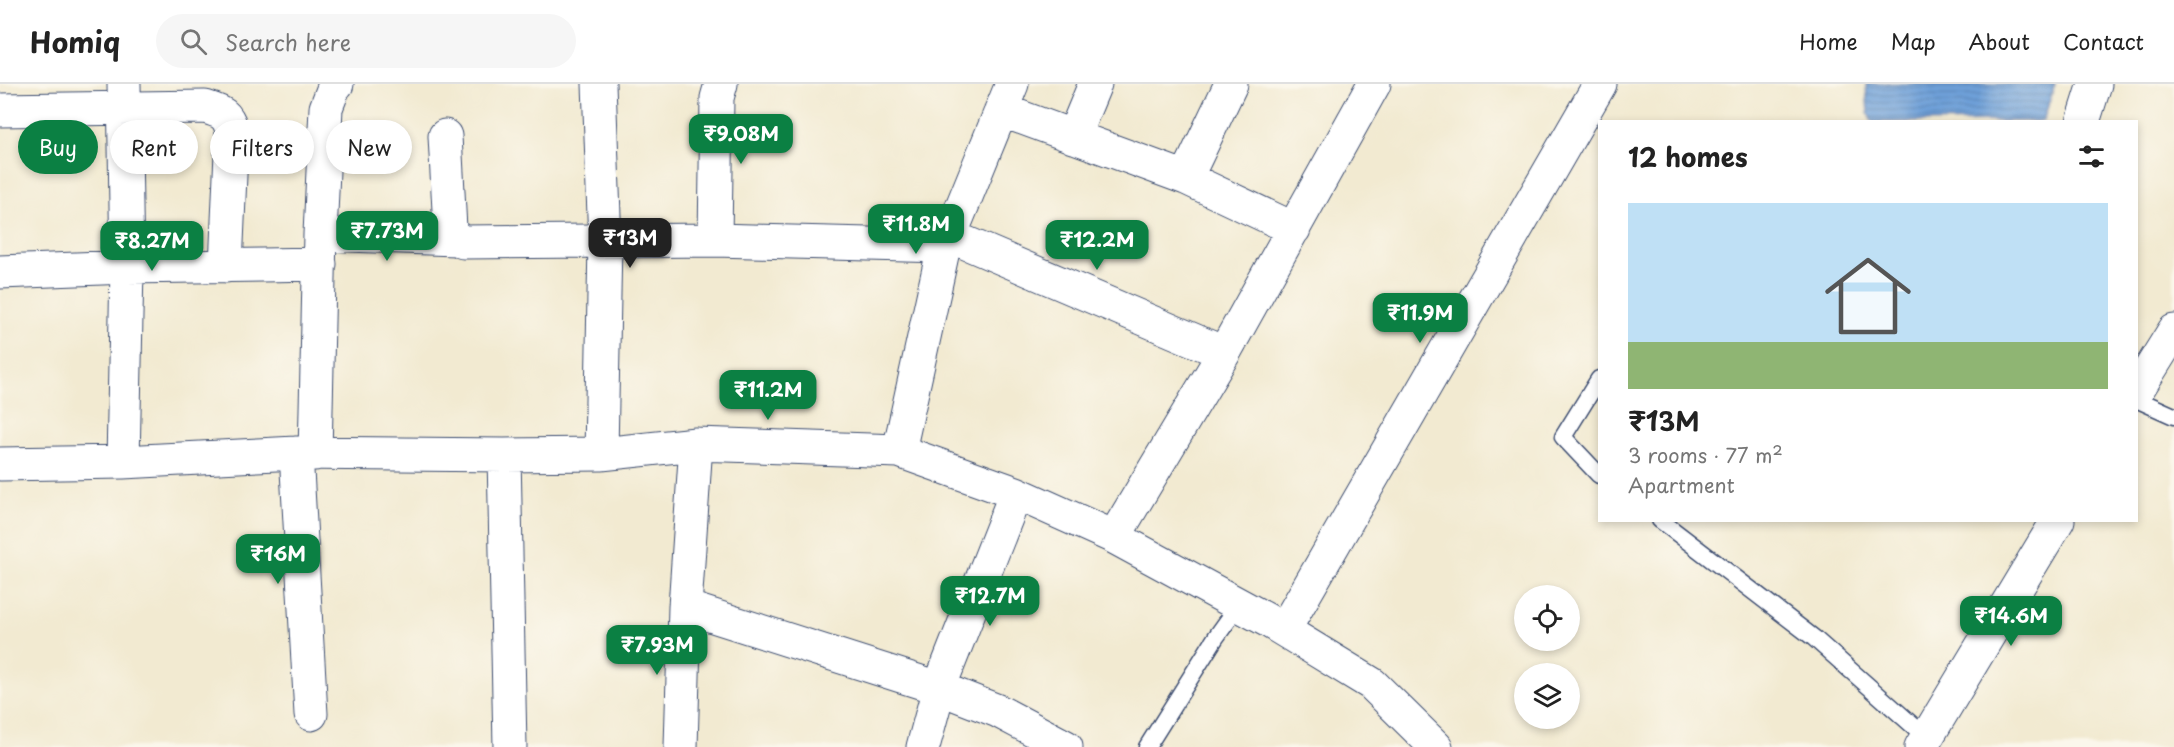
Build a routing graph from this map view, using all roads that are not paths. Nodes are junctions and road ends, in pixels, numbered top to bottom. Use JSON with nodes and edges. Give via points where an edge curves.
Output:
{"nodes":[{"id":1,"x":338,"y":84,"type":"edge"},
{"id":2,"x":599,"y":84,"type":"edge"},
{"id":3,"x":721,"y":84,"type":"edge"},
{"id":4,"x":1095,"y":84,"type":"edge"},
{"id":5,"x":1231,"y":84,"type":"edge"},
{"id":6,"x":1374,"y":84,"type":"edge"},
{"id":7,"x":1600,"y":84,"type":"edge"},
{"id":8,"x":2095,"y":84,"type":"edge"},
{"id":9,"x":125,"y":96,"type":"edge"},
{"id":10,"x":1007,"y":97,"type":"edge"},
{"id":11,"x":0,"y":110,"type":"edge"},
{"id":12,"x":2084,"y":120,"type":"edge"},
{"id":13,"x":445,"y":136,"type":"dead end"},
{"id":14,"x":1073,"y":137,"type":"junction"},
{"id":15,"x":1186,"y":178,"type":"junction"},
{"id":16,"x":1294,"y":229,"type":"junction"},
{"id":17,"x":456,"y":239,"type":"junction"},
{"id":18,"x":715,"y":240,"type":"junction"},
{"id":19,"x":947,"y":241,"type":"junction"},
{"id":20,"x":605,"y":242,"type":"junction"},
{"id":21,"x":320,"y":249,"type":"junction"},
{"id":22,"x":226,"y":266,"type":"junction"},
{"id":23,"x":127,"y":267,"type":"junction"},
{"id":24,"x":0,"y":272,"type":"edge"},
{"id":25,"x":2174,"y":330,"type":"edge"},
{"id":26,"x":1224,"y":353,"type":"junction"},
{"id":27,"x":1598,"y":381,"type":"edge"},
{"id":28,"x":2138,"y":389,"type":"edge"},
{"id":29,"x":2138,"y":400,"type":"edge"},
{"id":30,"x":2174,"y":416,"type":"edge"},
{"id":31,"x":696,"y":444,"type":"junction"},
{"id":32,"x":899,"y":450,"type":"junction"},
{"id":33,"x":306,"y":453,"type":"junction"},
{"id":34,"x":601,"y":454,"type":"junction"},
{"id":35,"x":504,"y":455,"type":"junction"},
{"id":36,"x":123,"y":462,"type":"junction"},
{"id":37,"x":0,"y":464,"type":"edge"},
{"id":38,"x":1598,"y":474,"type":"edge"},
{"id":39,"x":1016,"y":494,"type":"junction"},
{"id":40,"x":1663,"y":522,"type":"edge"},
{"id":41,"x":2057,"y":522,"type":"edge"},
{"id":42,"x":1114,"y":537,"type":"junction"},
{"id":43,"x":1239,"y":605,"type":"junction"},
{"id":44,"x":685,"y":607,"type":"junction"},
{"id":45,"x":1284,"y":630,"type":"junction"},
{"id":46,"x":939,"y":688,"type":"junction"},
{"id":47,"x":311,"y":714,"type":"dead end"},
{"id":48,"x":1924,"y":742,"type":"edge"},
{"id":49,"x":510,"y":747,"type":"edge"},
{"id":50,"x":681,"y":747,"type":"edge"},
{"id":51,"x":923,"y":747,"type":"edge"},
{"id":52,"x":1066,"y":747,"type":"edge"},
{"id":53,"x":1147,"y":747,"type":"edge"},
{"id":54,"x":1436,"y":747,"type":"edge"}],
"edges":[{"from":1,"to":21,"type":"street","via":[[326,108]]},
{"from":2,"to":20,"type":"street"},
{"from":3,"to":18,"type":"street","via":[[717,98]]},
{"from":4,"to":14,"type":"street"},
{"from":5,"to":15,"type":"street"},
{"from":6,"to":16,"type":"street"},
{"from":7,"to":45,"type":"street"},
{"from":8,"to":12,"type":"street"},
{"from":9,"to":11,"type":"street"},
{"from":9,"to":22,"type":"street","via":[[205,107],[220,111],[229,119],[232,130]]},
{"from":9,"to":23,"type":"street"},
{"from":10,"to":14,"type":"street"},
{"from":10,"to":19,"type":"street"},
{"from":13,"to":17,"type":"street","via":[[450,229]]},
{"from":14,"to":15,"type":"street"},
{"from":15,"to":16,"type":"street"},
{"from":16,"to":26,"type":"street"},
{"from":17,"to":20,"type":"street"},
{"from":17,"to":21,"type":"street"},
{"from":18,"to":19,"type":"street"},
{"from":18,"to":20,"type":"street"},
{"from":19,"to":26,"type":"street"},
{"from":19,"to":32,"type":"street"},
{"from":20,"to":34,"type":"street"},
{"from":21,"to":22,"type":"street"},
{"from":21,"to":33,"type":"street"},
{"from":22,"to":23,"type":"street"},
{"from":23,"to":24,"type":"street"},
{"from":23,"to":36,"type":"street"},
{"from":25,"to":28,"type":"street"},
{"from":26,"to":42,"type":"street"},
{"from":27,"to":38,"type":"lane","via":[[1563,437]]},
{"from":29,"to":30,"type":"lane"},
{"from":31,"to":32,"type":"street"},
{"from":31,"to":34,"type":"street"},
{"from":31,"to":44,"type":"street"},
{"from":32,"to":39,"type":"street"},
{"from":33,"to":35,"type":"street"},
{"from":33,"to":36,"type":"street"},
{"from":33,"to":47,"type":"street"},
{"from":34,"to":35,"type":"street"},
{"from":35,"to":49,"type":"street"},
{"from":36,"to":37,"type":"street"},
{"from":39,"to":42,"type":"street"},
{"from":39,"to":46,"type":"street"},
{"from":40,"to":48,"type":"lane","via":[[1814,638]]},
{"from":41,"to":48,"type":"street"},
{"from":42,"to":43,"type":"street"},
{"from":43,"to":45,"type":"street"},
{"from":43,"to":53,"type":"lane"},
{"from":44,"to":46,"type":"street"},
{"from":44,"to":50,"type":"street"},
{"from":45,"to":54,"type":"street","via":[[1372,684]]},
{"from":46,"to":51,"type":"street"},
{"from":46,"to":52,"type":"street","via":[[998,711]]}]}
